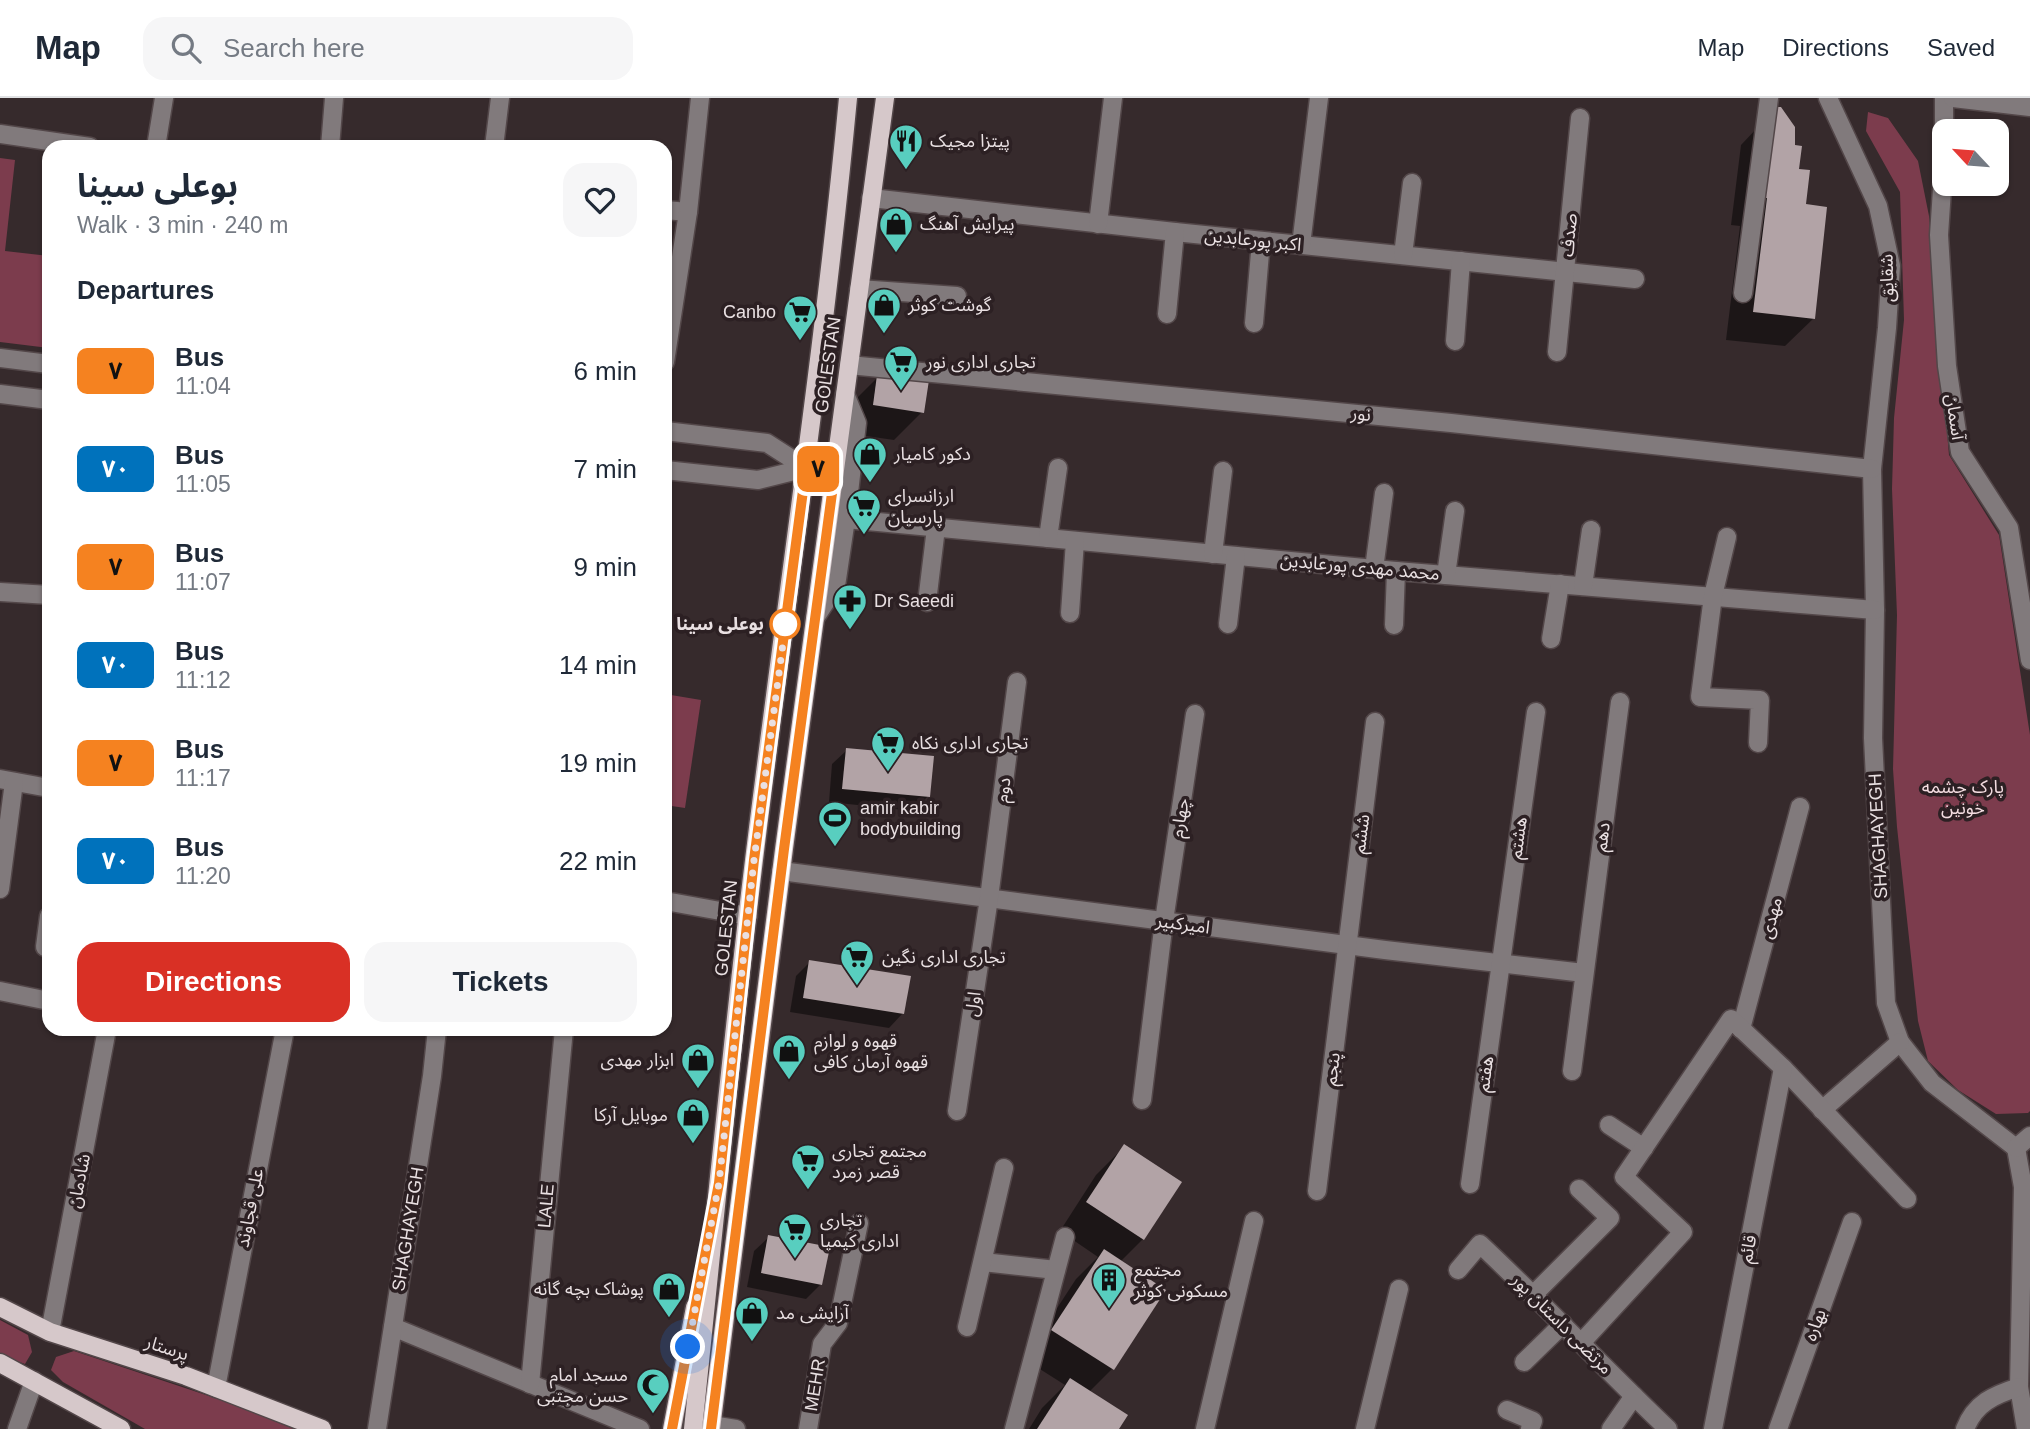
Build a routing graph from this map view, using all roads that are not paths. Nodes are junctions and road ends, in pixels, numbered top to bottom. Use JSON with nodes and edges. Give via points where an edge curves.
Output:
{"nodes":[{"id":1,"x":164,"y":98,"type":"edge"},
{"id":2,"x":334,"y":98,"type":"edge"},
{"id":3,"x":500,"y":98,"type":"edge"},
{"id":4,"x":700,"y":98,"type":"edge"},
{"id":5,"x":848,"y":98,"type":"edge"},
{"id":6,"x":885,"y":98,"type":"edge"},
{"id":7,"x":1113,"y":98,"type":"edge"},
{"id":8,"x":1319,"y":98,"type":"edge"},
{"id":9,"x":1769,"y":98,"type":"edge"},
{"id":10,"x":1828,"y":98,"type":"edge"},
{"id":11,"x":1944,"y":98,"type":"edge"},
{"id":12,"x":1953,"y":98,"type":"edge"},
{"id":13,"x":1986,"y":100,"type":"edge"},
{"id":14,"x":2030,"y":107,"type":"edge"},
{"id":15,"x":1580,"y":118,"type":"dead end"},
{"id":16,"x":1944,"y":119,"type":"edge"},
{"id":17,"x":0,"y":134,"type":"edge"},
{"id":18,"x":42,"y":140,"type":"edge"},
{"id":19,"x":157,"y":140,"type":"edge"},
{"id":20,"x":331,"y":140,"type":"edge"},
{"id":21,"x":495,"y":140,"type":"edge"},
{"id":22,"x":1412,"y":183,"type":"dead end"},
{"id":23,"x":1942,"y":196,"type":"edge"},
{"id":24,"x":871,"y":198,"type":"junction"},
{"id":25,"x":672,"y":211,"type":"edge"},
{"id":26,"x":688,"y":212,"type":"junction"},
{"id":27,"x":1098,"y":224,"type":"junction"},
{"id":28,"x":1175,"y":232,"type":"junction"},
{"id":29,"x":1261,"y":241,"type":"junction"},
{"id":30,"x":1301,"y":245,"type":"junction"},
{"id":31,"x":1404,"y":255,"type":"junction"},
{"id":32,"x":1461,"y":261,"type":"junction"},
{"id":33,"x":1566,"y":272,"type":"junction"},
{"id":34,"x":1635,"y":279,"type":"dead end"},
{"id":35,"x":859,"y":289,"type":"junction"},
{"id":36,"x":1743,"y":293,"type":"dead end"},
{"id":37,"x":957,"y":296,"type":"dead end"},
{"id":38,"x":1167,"y":314,"type":"dead end"},
{"id":39,"x":672,"y":316,"type":"edge"},
{"id":40,"x":1254,"y":323,"type":"dead end"},
{"id":41,"x":1455,"y":341,"type":"dead end"},
{"id":42,"x":1557,"y":352,"type":"dead end"},
{"id":43,"x":0,"y":358,"type":"edge"},
{"id":44,"x":42,"y":363,"type":"edge"},
{"id":45,"x":849,"y":365,"type":"junction"},
{"id":46,"x":0,"y":394,"type":"edge"},
{"id":47,"x":845,"y":394,"type":"junction"},
{"id":48,"x":42,"y":399,"type":"edge"},
{"id":49,"x":672,"y":432,"type":"edge"},
{"id":50,"x":806,"y":468,"type":"junction"},
{"id":51,"x":1058,"y":468,"type":"dead end"},
{"id":52,"x":1872,"y":470,"type":"junction"},
{"id":53,"x":672,"y":471,"type":"edge"},
{"id":54,"x":835,"y":471,"type":"junction"},
{"id":55,"x":1223,"y":471,"type":"dead end"},
{"id":56,"x":1384,"y":492,"type":"dead end"},
{"id":57,"x":1455,"y":511,"type":"dead end"},
{"id":58,"x":846,"y":519,"type":"junction"},
{"id":59,"x":936,"y":528,"type":"junction"},
{"id":60,"x":1591,"y":530,"type":"dead end"},
{"id":61,"x":1727,"y":537,"type":"dead end"},
{"id":62,"x":1048,"y":538,"type":"junction"},
{"id":63,"x":1075,"y":541,"type":"junction"},
{"id":64,"x":1213,"y":554,"type":"junction"},
{"id":65,"x":1236,"y":556,"type":"junction"},
{"id":66,"x":1374,"y":569,"type":"junction"},
{"id":67,"x":1396,"y":571,"type":"junction"},
{"id":68,"x":1446,"y":575,"type":"junction"},
{"id":69,"x":1560,"y":584,"type":"junction"},
{"id":70,"x":1583,"y":586,"type":"junction"},
{"id":71,"x":0,"y":592,"type":"edge"},
{"id":72,"x":42,"y":595,"type":"edge"},
{"id":73,"x":1713,"y":596,"type":"junction"},
{"id":74,"x":927,"y":602,"type":"dead end"},
{"id":75,"x":1875,"y":610,"type":"junction"},
{"id":76,"x":1070,"y":613,"type":"dead end"},
{"id":77,"x":815,"y":618,"type":"junction"},
{"id":78,"x":1228,"y":624,"type":"dead end"},
{"id":79,"x":1394,"y":625,"type":"dead end"},
{"id":80,"x":1551,"y":639,"type":"dead end"},
{"id":81,"x":2030,"y":660,"type":"edge"},
{"id":82,"x":1017,"y":682,"type":"dead end"},
{"id":83,"x":1620,"y":702,"type":"dead end"},
{"id":84,"x":1536,"y":712,"type":"dead end"},
{"id":85,"x":1195,"y":714,"type":"dead end"},
{"id":86,"x":1375,"y":722,"type":"dead end"},
{"id":87,"x":1758,"y":743,"type":"dead end"},
{"id":88,"x":7,"y":780,"type":"edge"},
{"id":89,"x":42,"y":787,"type":"edge"},
{"id":90,"x":1800,"y":807,"type":"dead end"},
{"id":91,"x":781,"y":871,"type":"junction"},
{"id":92,"x":0,"y":889,"type":"edge"},
{"id":93,"x":989,"y":898,"type":"junction"},
{"id":94,"x":672,"y":902,"type":"edge"},
{"id":95,"x":748,"y":916,"type":"junction"},
{"id":96,"x":1164,"y":922,"type":"junction"},
{"id":97,"x":1348,"y":946,"type":"junction"},
{"id":98,"x":1500,"y":964,"type":"junction"},
{"id":99,"x":1584,"y":973,"type":"junction"},
{"id":100,"x":0,"y":991,"type":"edge"},
{"id":101,"x":42,"y":1000,"type":"edge"},
{"id":102,"x":1741,"y":1029,"type":"junction"},
{"id":103,"x":106,"y":1036,"type":"edge"},
{"id":104,"x":284,"y":1036,"type":"edge"},
{"id":105,"x":436,"y":1036,"type":"edge"},
{"id":106,"x":563,"y":1036,"type":"edge"},
{"id":107,"x":1900,"y":1042,"type":"junction"},
{"id":108,"x":1783,"y":1068,"type":"junction"},
{"id":109,"x":1572,"y":1071,"type":"dead end"},
{"id":110,"x":1142,"y":1100,"type":"dead end"},
{"id":111,"x":1822,"y":1110,"type":"junction"},
{"id":112,"x":957,"y":1111,"type":"dead end"},
{"id":113,"x":1609,"y":1125,"type":"dead end"},
{"id":114,"x":2030,"y":1136,"type":"edge"},
{"id":115,"x":1644,"y":1147,"type":"junction"},
{"id":116,"x":2016,"y":1148,"type":"junction"},
{"id":117,"x":1004,"y":1168,"type":"dead end"},
{"id":118,"x":719,"y":1183,"type":"junction"},
{"id":119,"x":1470,"y":1184,"type":"dead end"},
{"id":120,"x":1579,"y":1189,"type":"dead end"},
{"id":121,"x":1317,"y":1191,"type":"dead end"},
{"id":122,"x":1907,"y":1199,"type":"dead end"},
{"id":123,"x":1254,"y":1221,"type":"dead end"},
{"id":124,"x":1852,"y":1222,"type":"dead end"},
{"id":125,"x":859,"y":1223,"type":"dead end"},
{"id":126,"x":1065,"y":1237,"type":"dead end"},
{"id":127,"x":983,"y":1262,"type":"junction"},
{"id":128,"x":1056,"y":1270,"type":"junction"},
{"id":129,"x":1458,"y":1270,"type":"dead end"},
{"id":130,"x":1399,"y":1289,"type":"dead end"},
{"id":131,"x":1534,"y":1294,"type":"junction"},
{"id":132,"x":0,"y":1307,"type":"edge"},
{"id":133,"x":1563,"y":1324,"type":"junction"},
{"id":134,"x":393,"y":1327,"type":"junction"},
{"id":135,"x":967,"y":1327,"type":"dead end"},
{"id":136,"x":50,"y":1332,"type":"junction"},
{"id":137,"x":1581,"y":1343,"type":"junction"},
{"id":138,"x":1524,"y":1362,"type":"dead end"},
{"id":139,"x":0,"y":1363,"type":"edge"},
{"id":140,"x":34,"y":1381,"type":"junction"},
{"id":141,"x":530,"y":1384,"type":"junction"},
{"id":142,"x":2019,"y":1387,"type":"junction"},
{"id":143,"x":216,"y":1388,"type":"junction"},
{"id":144,"x":1634,"y":1396,"type":"junction"},
{"id":145,"x":1507,"y":1410,"type":"dead end"},
{"id":146,"x":711,"y":1427,"type":"edge"},
{"id":147,"x":17,"y":1429,"type":"edge"},
{"id":148,"x":121,"y":1429,"type":"edge"},
{"id":149,"x":322,"y":1429,"type":"edge"},
{"id":150,"x":377,"y":1429,"type":"edge"},
{"id":151,"x":640,"y":1429,"type":"edge"},
{"id":152,"x":672,"y":1429,"type":"edge"},
{"id":153,"x":693,"y":1429,"type":"edge"},
{"id":154,"x":736,"y":1429,"type":"edge"},
{"id":155,"x":808,"y":1429,"type":"edge"},
{"id":156,"x":1014,"y":1429,"type":"edge"},
{"id":157,"x":1205,"y":1429,"type":"edge"},
{"id":158,"x":1365,"y":1429,"type":"edge"},
{"id":159,"x":1530,"y":1429,"type":"edge"},
{"id":160,"x":1611,"y":1429,"type":"edge"},
{"id":161,"x":1668,"y":1429,"type":"edge"},
{"id":162,"x":1713,"y":1429,"type":"edge"},
{"id":163,"x":1778,"y":1429,"type":"edge"},
{"id":164,"x":1965,"y":1429,"type":"edge"},
{"id":165,"x":2026,"y":1429,"type":"edge"}],
"edges":[{"from":1,"to":19,"type":"street"},
{"from":2,"to":20,"type":"street"},
{"from":3,"to":21,"type":"street"},
{"from":4,"to":26,"type":"street"},
{"from":5,"to":50,"type":"main road","name":"GOLESTAN"},
{"from":6,"to":24,"type":"main road","name":"GOLESTAN"},
{"from":7,"to":27,"type":"street"},
{"from":8,"to":30,"type":"street"},
{"from":9,"to":36,"type":"street"},
{"from":10,"to":52,"type":"street","name":"شقایق","via":[[1878,205],[1891,266]]},
{"from":11,"to":16,"type":"street"},
{"from":12,"to":13,"type":"street"},
{"from":13,"to":14,"type":"street"},
{"from":15,"to":33,"type":"street","name":"صدف"},
{"from":17,"to":18,"type":"street"},
{"from":22,"to":31,"type":"street"},
{"from":23,"to":81,"type":"street","name":"آسمان","via":[[1939,235],[1947,366],[1960,452],[2009,528]]},
{"from":24,"to":27,"type":"street","name":"اکبر پورعابدین"},
{"from":24,"to":35,"type":"main road","name":"GOLESTAN"},
{"from":25,"to":26,"type":"street"},
{"from":26,"to":39,"type":"street"},
{"from":27,"to":28,"type":"street","name":"اکبر پورعابدین"},
{"from":28,"to":29,"type":"street","name":"اکبر پورعابدین"},
{"from":28,"to":38,"type":"street"},
{"from":29,"to":30,"type":"street","name":"اکبر پورعابدین"},
{"from":29,"to":40,"type":"street"},
{"from":30,"to":31,"type":"street","name":"اکبر پورعابدین"},
{"from":31,"to":32,"type":"street","name":"اکبر پورعابدین"},
{"from":32,"to":33,"type":"street","name":"اکبر پورعابدین"},
{"from":32,"to":41,"type":"street"},
{"from":33,"to":34,"type":"street","name":"اکبر پورعابدین"},
{"from":33,"to":42,"type":"street","name":"صدف"},
{"from":35,"to":37,"type":"street"},
{"from":35,"to":45,"type":"main road","name":"GOLESTAN"},
{"from":43,"to":44,"type":"street"},
{"from":45,"to":47,"type":"main road","name":"GOLESTAN"},
{"from":45,"to":52,"type":"street","name":"نور","via":[[1438,421]]},
{"from":46,"to":48,"type":"street"},
{"from":47,"to":54,"type":"main road","name":"GOLESTAN"},
{"from":47,"to":58,"type":"street","via":[[857,422]]},
{"from":49,"to":50,"type":"street","via":[[767,443]]},
{"from":50,"to":53,"type":"street","via":[[758,480]]},
{"from":50,"to":54,"type":"main road"},
{"from":50,"to":95,"type":"main road","name":"GOLESTAN"},
{"from":51,"to":62,"type":"street"},
{"from":52,"to":75,"type":"street","name":"SHAGHAYEGH"},
{"from":54,"to":77,"type":"main road","name":"GOLESTAN"},
{"from":55,"to":64,"type":"street"},
{"from":56,"to":66,"type":"street"},
{"from":57,"to":68,"type":"street"},
{"from":58,"to":59,"type":"street","name":"محمد مهدی پورعابدین"},
{"from":58,"to":77,"type":"street","via":[[836,586]]},
{"from":59,"to":62,"type":"street","name":"محمد مهدی پورعابدین"},
{"from":59,"to":74,"type":"street"},
{"from":60,"to":70,"type":"street"},
{"from":61,"to":73,"type":"street"},
{"from":62,"to":63,"type":"street","name":"محمد مهدی پورعابدین"},
{"from":63,"to":64,"type":"street","name":"محمد مهدی پورعابدین"},
{"from":63,"to":76,"type":"street"},
{"from":64,"to":65,"type":"street","name":"محمد مهدی پورعابدین"},
{"from":65,"to":66,"type":"street","name":"محمد مهدی پورعابدین"},
{"from":65,"to":78,"type":"street"},
{"from":66,"to":67,"type":"street","name":"محمد مهدی پورعابدین"},
{"from":67,"to":68,"type":"street","name":"محمد مهدی پورعابدین"},
{"from":67,"to":79,"type":"street"},
{"from":68,"to":69,"type":"street","name":"محمد مهدی پورعابدین"},
{"from":69,"to":70,"type":"street","name":"محمد مهدی پورعابدین"},
{"from":69,"to":80,"type":"street"},
{"from":70,"to":73,"type":"street","name":"محمد مهدی پورعابدین"},
{"from":71,"to":72,"type":"street"},
{"from":73,"to":75,"type":"street","name":"محمد مهدی پورعابدین"},
{"from":73,"to":87,"type":"street","via":[[1700,697],[1760,700]]},
{"from":75,"to":107,"type":"street","name":"SHAGHAYEGH","via":[[1873,738],[1886,1003]]},
{"from":77,"to":91,"type":"main road","name":"GOLESTAN"},
{"from":82,"to":93,"type":"street","name":"دوم"},
{"from":83,"to":99,"type":"street","name":"دهم"},
{"from":84,"to":98,"type":"street","name":"هشتم"},
{"from":85,"to":96,"type":"street","name":"چهارم"},
{"from":86,"to":97,"type":"street","name":"ششم"},
{"from":88,"to":89,"type":"street"},
{"from":88,"to":92,"type":"street"},
{"from":90,"to":102,"type":"street","name":"مهدی"},
{"from":91,"to":93,"type":"street","name":"امیرکبیر"},
{"from":91,"to":146,"type":"main road","name":"GOLESTAN"},
{"from":93,"to":96,"type":"street","name":"امیرکبیر"},
{"from":93,"to":112,"type":"street","name":"اول"},
{"from":94,"to":95,"type":"street"},
{"from":95,"to":118,"type":"main road","name":"GOLESTAN"},
{"from":96,"to":97,"type":"street","name":"امیرکبیر"},
{"from":96,"to":110,"type":"street","name":"چهارم"},
{"from":97,"to":98,"type":"street","name":"امیرکبیر"},
{"from":97,"to":121,"type":"street","name":"پنجم"},
{"from":98,"to":99,"type":"street","name":"امیرکبیر"},
{"from":98,"to":119,"type":"street","name":"هفتم"},
{"from":99,"to":109,"type":"street","name":"دهم"},
{"from":100,"to":101,"type":"street"},
{"from":102,"to":108,"type":"street"},
{"from":102,"to":115,"type":"street","via":[[1731,1019]]},
{"from":103,"to":136,"type":"street","name":"شادمان"},
{"from":104,"to":143,"type":"street","name":"علی قجاوند"},
{"from":105,"to":134,"type":"street","name":"SHAGHAYEGH"},
{"from":106,"to":141,"type":"street","name":"LALE"},
{"from":107,"to":111,"type":"street"},
{"from":107,"to":116,"type":"street","name":"SHAGHAYEGH","via":[[1932,1083]]},
{"from":108,"to":111,"type":"street"},
{"from":108,"to":162,"type":"street","name":"قائم"},
{"from":111,"to":122,"type":"street"},
{"from":113,"to":115,"type":"street"},
{"from":114,"to":116,"type":"street"},
{"from":115,"to":137,"type":"street","via":[[1624,1177],[1683,1232]]},
{"from":116,"to":142,"type":"street","via":[[2023,1188]]},
{"from":117,"to":127,"type":"street"},
{"from":118,"to":152,"type":"main road"},
{"from":118,"to":153,"type":"main road","name":"GOLESTAN"},
{"from":120,"to":131,"type":"street","via":[[1609,1218]]},
{"from":123,"to":157,"type":"street"},
{"from":124,"to":163,"type":"street","name":"بهاره"},
{"from":125,"to":155,"type":"street","name":"MEHR","via":[[838,1323],[822,1344]]},
{"from":126,"to":128,"type":"street"},
{"from":127,"to":128,"type":"street"},
{"from":127,"to":135,"type":"street"},
{"from":128,"to":156,"type":"street"},
{"from":129,"to":131,"type":"street","name":"مرتضی داستان پور","via":[[1480,1244]]},
{"from":130,"to":158,"type":"street"},
{"from":131,"to":133,"type":"street","name":"مرتضی داستان پور"},
{"from":132,"to":136,"type":"main road","name":"پرستار"},
{"from":133,"to":137,"type":"street","name":"مرتضی داستان پور"},
{"from":133,"to":138,"type":"street"},
{"from":134,"to":141,"type":"street"},
{"from":134,"to":150,"type":"street","name":"SHAGHAYEGH"},
{"from":136,"to":143,"type":"main road","name":"پرستار"},
{"from":137,"to":144,"type":"street","name":"مرتضی داستان پور"},
{"from":139,"to":140,"type":"main road"},
{"from":140,"to":147,"type":"street"},
{"from":140,"to":148,"type":"main road"},
{"from":141,"to":151,"type":"street"},
{"from":142,"to":164,"type":"street","via":[[1994,1395],[1970,1417]]},
{"from":142,"to":165,"type":"street"},
{"from":143,"to":149,"type":"main road","name":"پرستار"},
{"from":144,"to":160,"type":"street"},
{"from":144,"to":161,"type":"street","name":"مرتضی داستان پور"},
{"from":145,"to":159,"type":"street","via":[[1532,1421]]},
{"from":146,"to":154,"type":"street"}]}
